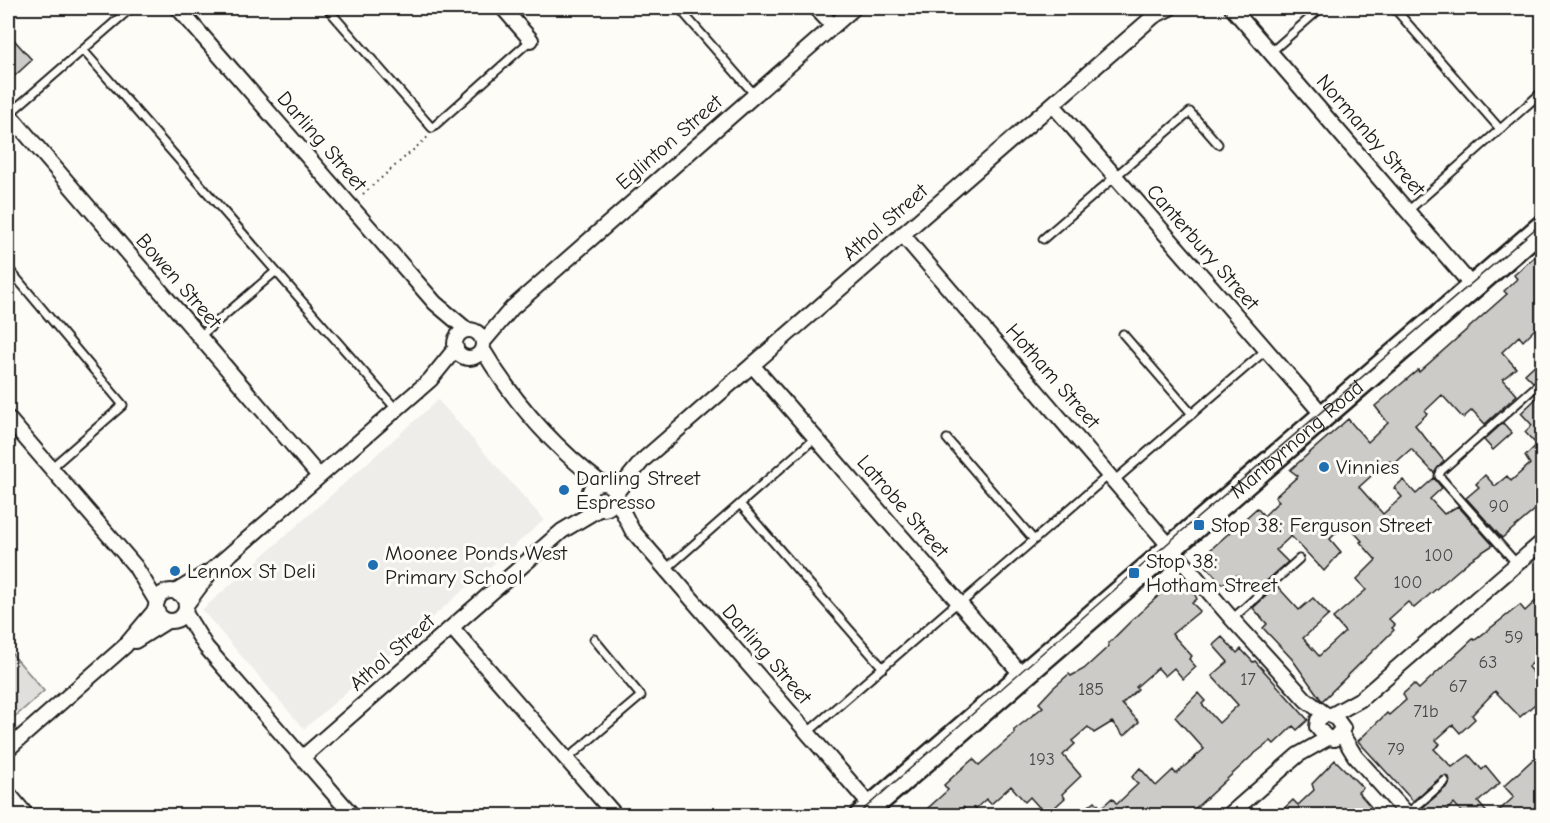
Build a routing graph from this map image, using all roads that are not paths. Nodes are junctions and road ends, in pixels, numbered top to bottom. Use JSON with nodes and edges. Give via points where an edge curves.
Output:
{"nodes":[{"id":1,"x":131,"y":8,"type":"edge"},
{"id":2,"x":178,"y":8,"type":"edge"},
{"id":3,"x":327,"y":8,"type":"edge"},
{"id":4,"x":503,"y":8,"type":"edge"},
{"id":5,"x":679,"y":8,"type":"edge"},
{"id":6,"x":816,"y":8,"type":"edge"},
{"id":7,"x":854,"y":8,"type":"edge"},
{"id":8,"x":1170,"y":8,"type":"edge"},
{"id":9,"x":1321,"y":8,"type":"edge"},
{"id":10,"x":1394,"y":8,"type":"edge"},
{"id":11,"x":1233,"y":9,"type":"edge"},
{"id":12,"x":1156,"y":12,"type":"edge"},
{"id":13,"x":833,"y":26,"type":"junction"},
{"id":14,"x":531,"y":40,"type":"joint"},
{"id":15,"x":83,"y":50,"type":"junction"},
{"id":16,"x":1270,"y":53,"type":"junction"},
{"id":17,"x":1542,"y":92,"type":"edge"},
{"id":18,"x":755,"y":95,"type":"junction"},
{"id":19,"x":1053,"y":105,"type":"junction"},
{"id":20,"x":8,"y":114,"type":"edge"},
{"id":21,"x":1500,"y":129,"type":"junction"},
{"id":22,"x":1218,"y":144,"type":"dead end"},
{"id":23,"x":1115,"y":178,"type":"junction"},
{"id":24,"x":1409,"y":210,"type":"junction"},
{"id":25,"x":1542,"y":227,"type":"edge"},
{"id":26,"x":902,"y":234,"type":"junction"},
{"id":27,"x":1043,"y":239,"type":"dead end"},
{"id":28,"x":8,"y":268,"type":"edge"},
{"id":29,"x":274,"y":272,"type":"junction"},
{"id":30,"x":1473,"y":286,"type":"junction"},
{"id":31,"x":512,"y":308,"type":"junction"},
{"id":32,"x":1123,"y":334,"type":"dead end"},
{"id":33,"x":199,"y":337,"type":"junction"},
{"id":34,"x":463,"y":337,"type":"junction"},
{"id":35,"x":1266,"y":351,"type":"junction"},
{"id":36,"x":476,"y":352,"type":"junction"},
{"id":37,"x":752,"y":365,"type":"junction"},
{"id":38,"x":430,"y":380,"type":"junction"},
{"id":39,"x":1542,"y":381,"type":"edge"},
{"id":40,"x":396,"y":409,"type":"junction"},
{"id":41,"x":1192,"y":414,"type":"junction"},
{"id":42,"x":1323,"y":415,"type":"junction"},
{"id":43,"x":8,"y":418,"type":"edge"},
{"id":44,"x":816,"y":438,"type":"junction"},
{"id":45,"x":947,"y":439,"type":"dead end"},
{"id":46,"x":568,"y":457,"type":"junction"},
{"id":47,"x":643,"y":460,"type":"junction"},
{"id":48,"x":51,"y":468,"type":"junction"},
{"id":49,"x":319,"y":476,"type":"junction"},
{"id":50,"x":1113,"y":477,"type":"junction"},
{"id":51,"x":603,"y":483,"type":"junction"},
{"id":52,"x":589,"y":495,"type":"junction"},
{"id":53,"x":615,"y":496,"type":"junction"},
{"id":54,"x":740,"y":504,"type":"junction"},
{"id":55,"x":600,"y":510,"type":"junction"},
{"id":56,"x":632,"y":530,"type":"junction"},
{"id":57,"x":562,"y":531,"type":"junction"},
{"id":58,"x":1034,"y":540,"type":"junction"},
{"id":59,"x":1542,"y":542,"type":"edge"},
{"id":60,"x":1170,"y":546,"type":"junction"},
{"id":61,"x":1299,"y":559,"type":"dead end"},
{"id":62,"x":1517,"y":564,"type":"junction"},
{"id":63,"x":135,"y":566,"type":"junction"},
{"id":64,"x":666,"y":569,"type":"junction"},
{"id":65,"x":212,"y":570,"type":"junction"},
{"id":66,"x":171,"y":592,"type":"junction"},
{"id":67,"x":959,"y":603,"type":"junction"},
{"id":68,"x":156,"y":606,"type":"junction"},
{"id":69,"x":178,"y":615,"type":"junction"},
{"id":70,"x":1232,"y":619,"type":"junction"},
{"id":71,"x":452,"y":628,"type":"junction"},
{"id":72,"x":594,"y":639,"type":"dead end"},
{"id":73,"x":125,"y":646,"type":"junction"},
{"id":74,"x":883,"y":668,"type":"junction"},
{"id":75,"x":1022,"y":675,"type":"junction"},
{"id":76,"x":1361,"y":699,"type":"junction"},
{"id":77,"x":1323,"y":719,"type":"junction"},
{"id":78,"x":807,"y":733,"type":"junction"},
{"id":79,"x":1336,"y":734,"type":"junction"},
{"id":80,"x":8,"y":748,"type":"edge"},
{"id":81,"x":1298,"y":755,"type":"junction"},
{"id":82,"x":303,"y":757,"type":"junction"},
{"id":83,"x":567,"y":759,"type":"junction"},
{"id":84,"x":1445,"y":781,"type":"dead end"},
{"id":85,"x":8,"y":793,"type":"edge"},
{"id":86,"x":866,"y":811,"type":"edge"},
{"id":87,"x":1408,"y":815,"type":"edge"},
{"id":88,"x":27,"y":816,"type":"edge"},
{"id":89,"x":353,"y":816,"type":"edge"},
{"id":90,"x":616,"y":816,"type":"edge"},
{"id":91,"x":1228,"y":816,"type":"edge"}],
"edges":[{"from":1,"to":15,"type":"lane"},
{"from":2,"to":34,"type":"street","name":"Darling Street"},
{"from":3,"to":14,"type":"lane","via":[[432,128]]},
{"from":4,"to":14,"type":"street"},
{"from":5,"to":18,"type":"lane"},
{"from":6,"to":13,"type":"street"},
{"from":7,"to":13,"type":"street","name":"Eglinton Street"},
{"from":8,"to":12,"type":"street","name":"Athol Street"},
{"from":9,"to":16,"type":"lane"},
{"from":10,"to":21,"type":"lane"},
{"from":11,"to":16,"type":"street","name":"Normanby Street"},
{"from":12,"to":19,"type":"street","name":"Athol Street"},
{"from":13,"to":18,"type":"street","name":"Eglinton Street"},
{"from":15,"to":20,"type":"lane"},
{"from":15,"to":29,"type":"lane"},
{"from":16,"to":24,"type":"street","name":"Normanby Street"},
{"from":17,"to":21,"type":"lane"},
{"from":18,"to":31,"type":"street","name":"Eglinton Street"},
{"from":19,"to":23,"type":"street","name":"Canterbury Street"},
{"from":19,"to":26,"type":"street","name":"Athol Street"},
{"from":20,"to":33,"type":"street","name":"Bowen Street"},
{"from":21,"to":24,"type":"lane"},
{"from":22,"to":23,"type":"lane","via":[[1190,112]]},
{"from":23,"to":27,"type":"lane"},
{"from":23,"to":35,"type":"street","name":"Canterbury Street"},
{"from":24,"to":30,"type":"street","name":"Normanby Street"},
{"from":25,"to":30,"type":"main road","name":"Maribyrnong Road"},
{"from":26,"to":37,"type":"street","name":"Athol Street"},
{"from":26,"to":50,"type":"street","name":"Hotham Street"},
{"from":28,"to":48,"type":"lane","via":[[123,405]]},
{"from":29,"to":33,"type":"lane"},
{"from":29,"to":40,"type":"lane"},
{"from":30,"to":42,"type":"main road","name":"Maribyrnong Road"},
{"from":31,"to":34,"type":"street","name":"Eglinton Street"},
{"from":31,"to":36,"type":"street","name":"Eglinton Street"},
{"from":32,"to":41,"type":"lane"},
{"from":33,"to":49,"type":"street","name":"Bowen Street"},
{"from":34,"to":36,"type":"street","via":[[460,355]]},
{"from":34,"to":36,"type":"street","via":[[480,334]]},
{"from":34,"to":38,"type":"street","name":"Eglinton Street"},
{"from":35,"to":41,"type":"lane"},
{"from":35,"to":42,"type":"street","name":"Canterbury Street"},
{"from":36,"to":38,"type":"street","name":"Eglinton Street"},
{"from":36,"to":46,"type":"street"},
{"from":37,"to":44,"type":"street","name":"Latrobe Street"},
{"from":37,"to":47,"type":"street","name":"Athol Street"},
{"from":38,"to":40,"type":"street","name":"Eglinton Street"},
{"from":39,"to":62,"type":"lane","via":[[1439,476]]},
{"from":40,"to":49,"type":"street","name":"Eglinton Street"},
{"from":41,"to":50,"type":"lane"},
{"from":42,"to":60,"type":"main road","name":"Maribyrnong Road"},
{"from":43,"to":48,"type":"street"},
{"from":44,"to":54,"type":"lane"},
{"from":44,"to":67,"type":"street","name":"Latrobe Street"},
{"from":45,"to":58,"type":"lane"},
{"from":46,"to":51,"type":"street"},
{"from":46,"to":52,"type":"street"},
{"from":47,"to":51,"type":"street","name":"Athol Street"},
{"from":47,"to":53,"type":"street","name":"Athol Street"},
{"from":48,"to":63,"type":"street"},
{"from":49,"to":65,"type":"street","name":"Eglinton Street"},
{"from":50,"to":58,"type":"lane"},
{"from":50,"to":60,"type":"street","name":"Hotham Street"},
{"from":51,"to":52,"type":"street","via":[[593,486]]},
{"from":51,"to":53,"type":"street","via":[[612,487]]},
{"from":52,"to":55,"type":"street","via":[[592,505]]},
{"from":52,"to":57,"type":"street","name":"Athol Street"},
{"from":53,"to":55,"type":"street","via":[[612,505]]},
{"from":53,"to":56,"type":"street","name":"Darling Street"},
{"from":54,"to":64,"type":"lane"},
{"from":54,"to":74,"type":"lane"},
{"from":55,"to":56,"type":"street","name":"Darling Street"},
{"from":55,"to":57,"type":"street","name":"Athol Street"},
{"from":56,"to":64,"type":"street","name":"Darling Street"},
{"from":57,"to":71,"type":"street","name":"Athol Street"},
{"from":58,"to":67,"type":"lane"},
{"from":59,"to":62,"type":"street"},
{"from":60,"to":70,"type":"street","name":"Hotham Street"},
{"from":60,"to":75,"type":"main road","name":"Maribyrnong Road"},
{"from":61,"to":70,"type":"lane"},
{"from":62,"to":76,"type":"street"},
{"from":63,"to":66,"type":"street"},
{"from":63,"to":68,"type":"street"},
{"from":64,"to":78,"type":"street","name":"Darling Street"},
{"from":65,"to":66,"type":"street","name":"Eglinton Street"},
{"from":65,"to":69,"type":"street","name":"Eglinton Street"},
{"from":66,"to":68,"type":"street","via":[[161,595]]},
{"from":66,"to":69,"type":"street","via":[[183,597]]},
{"from":67,"to":74,"type":"lane"},
{"from":67,"to":75,"type":"street","name":"Latrobe Street"},
{"from":68,"to":69,"type":"street","via":[[160,617]]},
{"from":68,"to":73,"type":"street","name":"Eglinton Street"},
{"from":69,"to":73,"type":"street","name":"Eglinton Street"},
{"from":69,"to":82,"type":"street"},
{"from":70,"to":77,"type":"street","name":"Hotham Street"},
{"from":71,"to":82,"type":"street","name":"Athol Street"},
{"from":71,"to":83,"type":"street"},
{"from":72,"to":83,"type":"lane","via":[[641,696]]},
{"from":73,"to":80,"type":"street","name":"Eglinton Street"},
{"from":74,"to":78,"type":"lane"},
{"from":75,"to":86,"type":"main road","name":"Maribyrnong Road"},
{"from":76,"to":77,"type":"street"},
{"from":76,"to":79,"type":"street"},
{"from":77,"to":79,"type":"street"},
{"from":77,"to":79,"type":"street"},
{"from":77,"to":81,"type":"street"},
{"from":78,"to":86,"type":"street","name":"Darling Street"},
{"from":79,"to":81,"type":"street"},
{"from":79,"to":87,"type":"street"},
{"from":81,"to":91,"type":"street"},
{"from":82,"to":89,"type":"street"},
{"from":83,"to":90,"type":"street"},
{"from":84,"to":87,"type":"lane"},
{"from":85,"to":88,"type":"street"}]}
